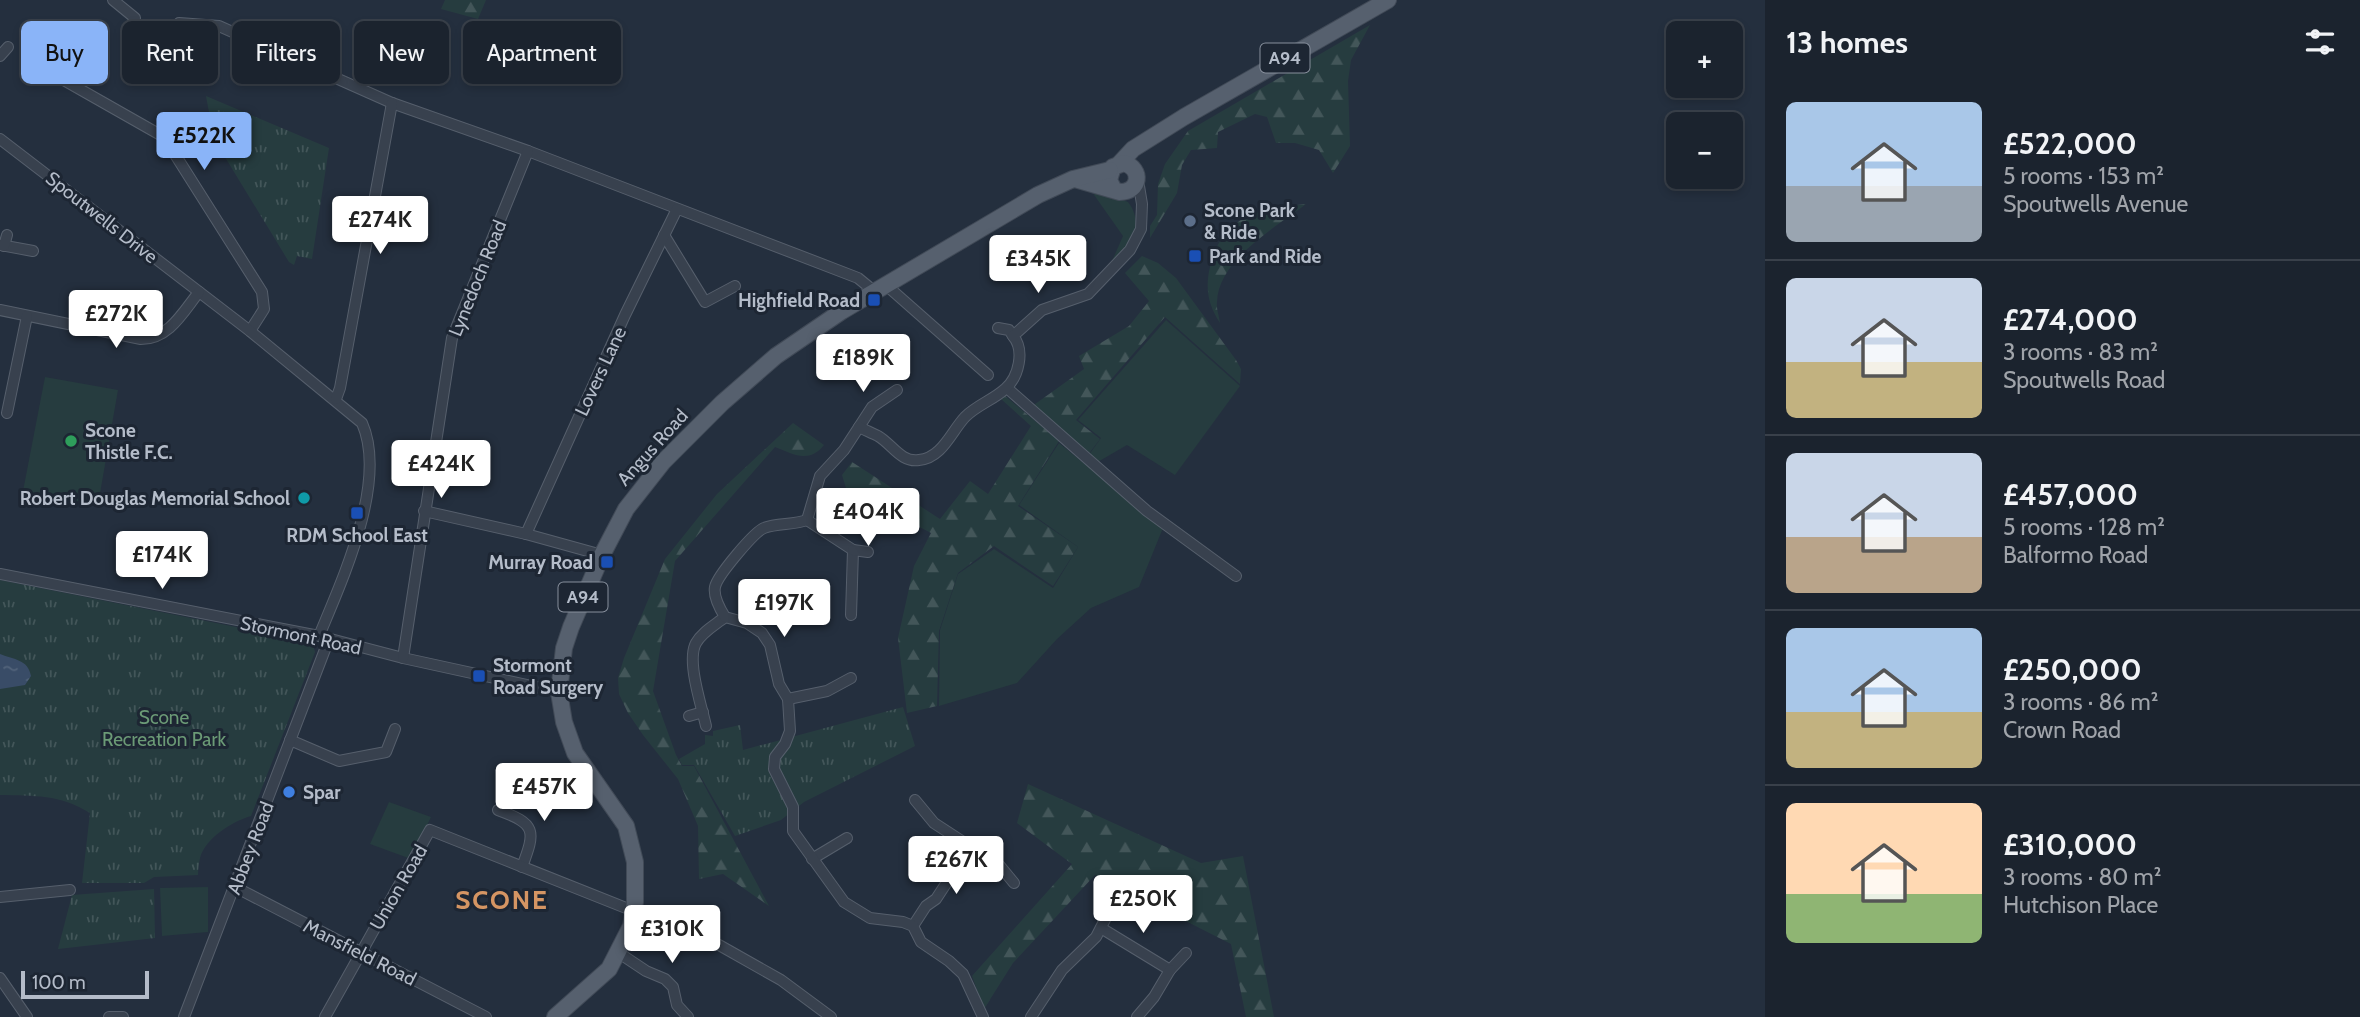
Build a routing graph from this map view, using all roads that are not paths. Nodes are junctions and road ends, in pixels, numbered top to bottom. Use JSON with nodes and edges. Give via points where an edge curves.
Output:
{"nodes":[{"id":1,"x":113,"y":0,"type":"edge"},
{"id":2,"x":1388,"y":0,"type":"edge"},
{"id":3,"x":135,"y":18,"type":"dead end"},
{"id":4,"x":218,"y":26,"type":"edge"},
{"id":5,"x":8,"y":47,"type":"dead end"},
{"id":6,"x":0,"y":56,"type":"edge"},
{"id":7,"x":71,"y":84,"type":"edge"},
{"id":8,"x":392,"y":103,"type":"junction"},
{"id":9,"x":1160,"y":132,"type":"junction"},
{"id":10,"x":0,"y":139,"type":"edge"},
{"id":11,"x":528,"y":152,"type":"junction"},
{"id":12,"x":1115,"y":167,"type":"junction"},
{"id":13,"x":1137,"y":176,"type":"junction"},
{"id":14,"x":1073,"y":179,"type":"junction"},
{"id":15,"x":1118,"y":190,"type":"junction"},
{"id":16,"x":677,"y":209,"type":"junction"},
{"id":17,"x":1142,"y":212,"type":"junction"},
{"id":18,"x":664,"y":235,"type":"junction"},
{"id":19,"x":4,"y":242,"type":"edge"},
{"id":20,"x":33,"y":251,"type":"dead end"},
{"id":21,"x":735,"y":286,"type":"dead end"},
{"id":22,"x":881,"y":288,"type":"junction"},
{"id":23,"x":199,"y":292,"type":"junction"},
{"id":24,"x":0,"y":310,"type":"edge"},
{"id":25,"x":27,"y":316,"type":"junction"},
{"id":26,"x":998,"y":328,"type":"dead end"},
{"id":27,"x":250,"y":331,"type":"junction"},
{"id":28,"x":1013,"y":335,"type":"junction"},
{"id":29,"x":988,"y":375,"type":"dead end"},
{"id":30,"x":1007,"y":388,"type":"junction"},
{"id":31,"x":897,"y":390,"type":"dead end"},
{"id":32,"x":336,"y":399,"type":"junction"},
{"id":33,"x":7,"y":413,"type":"dead end"},
{"id":34,"x":859,"y":427,"type":"junction"},
{"id":35,"x":424,"y":511,"type":"junction"},
{"id":36,"x":807,"y":520,"type":"junction"},
{"id":37,"x":526,"y":534,"type":"junction"},
{"id":38,"x":853,"y":550,"type":"junction"},
{"id":39,"x":868,"y":552,"type":"dead end"},
{"id":40,"x":602,"y":555,"type":"junction"},
{"id":41,"x":0,"y":575,"type":"edge"},
{"id":42,"x":1236,"y":576,"type":"dead end"},
{"id":43,"x":851,"y":615,"type":"dead end"},
{"id":44,"x":725,"y":617,"type":"junction"},
{"id":45,"x":324,"y":638,"type":"junction"},
{"id":46,"x":402,"y":658,"type":"junction"},
{"id":47,"x":851,"y":677,"type":"dead end"},
{"id":48,"x":559,"y":692,"type":"junction"},
{"id":49,"x":788,"y":699,"type":"junction"},
{"id":50,"x":703,"y":712,"type":"junction"},
{"id":51,"x":690,"y":716,"type":"dead end"},
{"id":52,"x":706,"y":726,"type":"dead end"},
{"id":53,"x":395,"y":729,"type":"dead end"},
{"id":54,"x":290,"y":740,"type":"junction"},
{"id":55,"x":915,"y":800,"type":"dead end"},
{"id":56,"x":498,"y":810,"type":"dead end"},
{"id":57,"x":847,"y":838,"type":"dead end"},
{"id":58,"x":970,"y":847,"type":"junction"},
{"id":59,"x":812,"y":859,"type":"junction"},
{"id":60,"x":522,"y":867,"type":"junction"},
{"id":61,"x":1014,"y":883,"type":"dead end"},
{"id":62,"x":234,"y":887,"type":"junction"},
{"id":63,"x":70,"y":890,"type":"dead end"},
{"id":64,"x":0,"y":897,"type":"edge"},
{"id":65,"x":1112,"y":906,"type":"dead end"},
{"id":66,"x":633,"y":911,"type":"junction"},
{"id":67,"x":913,"y":926,"type":"junction"},
{"id":68,"x":1101,"y":928,"type":"junction"},
{"id":69,"x":360,"y":953,"type":"junction"},
{"id":70,"x":619,"y":953,"type":"junction"},
{"id":71,"x":1186,"y":953,"type":"dead end"},
{"id":72,"x":1170,"y":970,"type":"junction"},
{"id":73,"x":0,"y":978,"type":"edge"},
{"id":74,"x":1141,"y":1016,"type":"edge"},
{"id":75,"x":27,"y":1017,"type":"edge"},
{"id":76,"x":109,"y":1017,"type":"edge"},
{"id":77,"x":123,"y":1017,"type":"edge"},
{"id":78,"x":184,"y":1017,"type":"edge"},
{"id":79,"x":325,"y":1017,"type":"edge"},
{"id":80,"x":486,"y":1017,"type":"edge"},
{"id":81,"x":555,"y":1017,"type":"edge"},
{"id":82,"x":688,"y":1017,"type":"edge"},
{"id":83,"x":831,"y":1017,"type":"edge"},
{"id":84,"x":984,"y":1017,"type":"edge"},
{"id":85,"x":1031,"y":1017,"type":"edge"}],
"edges":[{"from":1,"to":3,"type":"street"},
{"from":2,"to":9,"type":"main road","number":"A94"},
{"from":4,"to":8,"type":"street"},
{"from":5,"to":6,"type":"street"},
{"from":7,"to":27,"type":"street","via":[[164,137],[262,292],[264,309]]},
{"from":8,"to":11,"type":"street"},
{"from":8,"to":32,"type":"street"},
{"from":9,"to":12,"type":"main road","number":"A94"},
{"from":9,"to":13,"type":"main road","number":"A94","via":[[1148,147]]},
{"from":10,"to":23,"type":"street","name":"Spoutwells Drive"},
{"from":11,"to":16,"type":"street"},
{"from":11,"to":35,"type":"street","name":"Lynedoch Road","via":[[452,338]]},
{"from":12,"to":13,"type":"main road","via":[[1128,164]]},
{"from":12,"to":14,"type":"main road","name":"Angus Road","number":"A94"},
{"from":12,"to":15,"type":"main road","via":[[1109,180]]},
{"from":13,"to":15,"type":"main road","number":"A94","via":[[1134,187]]},
{"from":13,"to":17,"type":"street"},
{"from":14,"to":15,"type":"main road"},
{"from":14,"to":22,"type":"main road","name":"Angus Road","number":"A94"},
{"from":15,"to":17,"type":"street"},
{"from":16,"to":18,"type":"street","name":"Lovers Lane"},
{"from":16,"to":22,"type":"street"},
{"from":17,"to":28,"type":"street","via":[[1135,242],[1094,289],[1042,310]]},
{"from":18,"to":21,"type":"street","via":[[705,302]]},
{"from":18,"to":37,"type":"street","name":"Lovers Lane"},
{"from":19,"to":20,"type":"street"},
{"from":22,"to":29,"type":"street"},
{"from":22,"to":40,"type":"main road","name":"Angus Road","number":"A94","via":[[796,341],[722,403],[645,482]]},
{"from":23,"to":25,"type":"street","via":[[173,325],[151,339]]},
{"from":23,"to":27,"type":"street","name":"Spoutwells Drive"},
{"from":24,"to":25,"type":"street"},
{"from":25,"to":33,"type":"street"},
{"from":26,"to":28,"type":"street"},
{"from":27,"to":32,"type":"street","name":"Spoutwells Drive"},
{"from":28,"to":30,"type":"street","via":[[1020,356]]},
{"from":30,"to":34,"type":"street","via":[[972,410],[939,452],[918,461],[907,459],[881,437]]},
{"from":30,"to":42,"type":"street","via":[[1147,511]]},
{"from":31,"to":34,"type":"street","via":[[872,407]]},
{"from":32,"to":45,"type":"street","name":"Spoutwells Drive","via":[[362,423],[371,460],[352,555]]},
{"from":34,"to":36,"type":"street","via":[[820,476]]},
{"from":35,"to":37,"type":"street"},
{"from":35,"to":46,"type":"street","name":"Lynedoch Road"},
{"from":36,"to":38,"type":"street"},
{"from":36,"to":44,"type":"street","via":[[764,528],[753,536],[715,587]]},
{"from":37,"to":40,"type":"street"},
{"from":38,"to":39,"type":"street"},
{"from":38,"to":43,"type":"street"},
{"from":40,"to":48,"type":"main road","name":"Angus Road","number":"A94","via":[[571,627]]},
{"from":41,"to":45,"type":"street","name":"Stormont Road"},
{"from":44,"to":49,"type":"street","via":[[762,633]]},
{"from":44,"to":50,"type":"street","via":[[703,633],[692,657]]},
{"from":45,"to":46,"type":"street","name":"Stormont Road"},
{"from":45,"to":54,"type":"street","name":"Abbey Road"},
{"from":46,"to":48,"type":"street","name":"Stormont Road"},
{"from":47,"to":49,"type":"street","via":[[827,691]]},
{"from":48,"to":66,"type":"main road","name":"Angus Road","number":"A94","via":[[575,753],[620,816],[630,840],[635,869]]},
{"from":49,"to":59,"type":"street","via":[[790,731],[775,757],[774,769],[793,807],[793,831]]},
{"from":50,"to":51,"type":"street"},
{"from":50,"to":52,"type":"street"},
{"from":53,"to":54,"type":"street","via":[[386,752],[339,761]]},
{"from":54,"to":62,"type":"street","name":"Abbey Road"},
{"from":55,"to":58,"type":"street","via":[[934,823]]},
{"from":56,"to":60,"type":"street","via":[[523,820],[530,830],[530,847]]},
{"from":57,"to":59,"type":"street"},
{"from":58,"to":61,"type":"street","via":[[1000,866]]},
{"from":58,"to":67,"type":"street"},
{"from":59,"to":67,"type":"street","via":[[844,902],[870,918]]},
{"from":60,"to":66,"type":"street"},
{"from":60,"to":69,"type":"street","name":"Union Road","via":[[430,830]]},
{"from":62,"to":69,"type":"street","name":"Mansfield Road"},
{"from":62,"to":78,"type":"street","name":"Abbey Road"},
{"from":63,"to":64,"type":"street"},
{"from":65,"to":68,"type":"street"},
{"from":66,"to":70,"type":"main road","number":"A94"},
{"from":66,"to":83,"type":"street","via":[[719,945],[781,980]]},
{"from":67,"to":84,"type":"street","via":[[921,942],[963,974]]},
{"from":68,"to":72,"type":"street"},
{"from":68,"to":85,"type":"street","via":[[1062,970]]},
{"from":69,"to":79,"type":"street","name":"Union Road"},
{"from":69,"to":80,"type":"street","name":"Mansfield Road"},
{"from":70,"to":81,"type":"main road","number":"A94","via":[[601,978]]},
{"from":70,"to":82,"type":"street","via":[[665,979]]},
{"from":71,"to":72,"type":"street"},
{"from":72,"to":74,"type":"street"},
{"from":73,"to":75,"type":"street"},
{"from":76,"to":77,"type":"street"}]}
